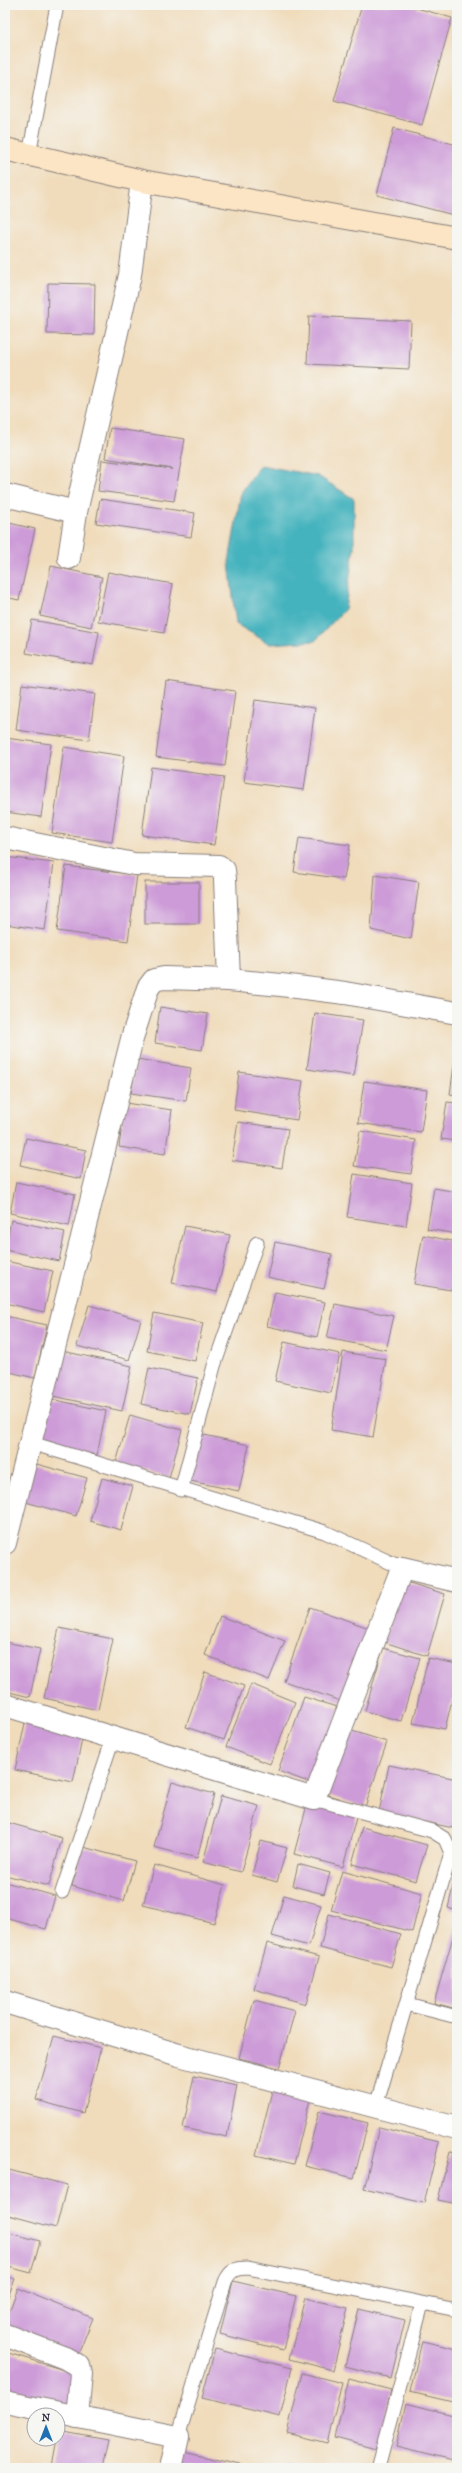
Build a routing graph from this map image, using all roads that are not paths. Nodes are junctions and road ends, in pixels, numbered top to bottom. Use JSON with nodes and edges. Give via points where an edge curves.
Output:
{"nodes":[{"id":1,"x":57,"y":5,"type":"edge"},
{"id":2,"x":5,"y":149,"type":"edge"},
{"id":3,"x":29,"y":154,"type":"junction"},
{"id":4,"x":142,"y":181,"type":"junction"},
{"id":5,"x":457,"y":238,"type":"edge"},
{"id":6,"x":5,"y":495,"type":"edge"},
{"id":7,"x":76,"y":512,"type":"junction"},
{"id":8,"x":69,"y":558,"type":"dead end"},
{"id":9,"x":5,"y":838,"type":"edge"},
{"id":10,"x":229,"y":980,"type":"junction"},
{"id":11,"x":457,"y":1013,"type":"edge"},
{"id":12,"x":257,"y":1243,"type":"dead end"},
{"id":13,"x":31,"y":1443,"type":"junction"},
{"id":14,"x":181,"y":1490,"type":"junction"},
{"id":15,"x":5,"y":1542,"type":"edge"},
{"id":16,"x":402,"y":1568,"type":"junction"},
{"id":17,"x":457,"y":1581,"type":"edge"},
{"id":18,"x":5,"y":1705,"type":"edge"},
{"id":19,"x":113,"y":1738,"type":"junction"},
{"id":20,"x":314,"y":1799,"type":"junction"},
{"id":21,"x":62,"y":1892,"type":"dead end"},
{"id":22,"x":5,"y":2002,"type":"edge"},
{"id":23,"x":407,"y":2004,"type":"junction"},
{"id":24,"x":457,"y":2017,"type":"edge"},
{"id":25,"x":376,"y":2106,"type":"junction"},
{"id":26,"x":457,"y":2128,"type":"edge"},
{"id":27,"x":422,"y":2304,"type":"junction"},
{"id":28,"x":457,"y":2310,"type":"edge"},
{"id":29,"x":5,"y":2335,"type":"edge"},
{"id":30,"x":5,"y":2402,"type":"edge"},
{"id":31,"x":77,"y":2417,"type":"junction"},
{"id":32,"x":178,"y":2437,"type":"junction"},
{"id":33,"x":171,"y":2468,"type":"edge"},
{"id":34,"x":378,"y":2468,"type":"edge"}],
"edges":[{"from":1,"to":3,"type":"lane"},
{"from":2,"to":3,"type":"street"},
{"from":3,"to":4,"type":"street"},
{"from":4,"to":5,"type":"street"},
{"from":4,"to":7,"type":"street","via":[[130,275]]},
{"from":6,"to":7,"type":"street"},
{"from":7,"to":8,"type":"street"},
{"from":9,"to":10,"type":"street","via":[[134,864],[219,866],[224,870],[225,880]]},
{"from":10,"to":11,"type":"street","via":[[345,993]]},
{"from":10,"to":13,"type":"street","via":[[164,978],[154,980],[148,988],[133,1035]]},
{"from":12,"to":14,"type":"lane","via":[[214,1366]]},
{"from":13,"to":14,"type":"lane"},
{"from":13,"to":15,"type":"street"},
{"from":14,"to":16,"type":"lane","via":[[325,1532]]},
{"from":16,"to":17,"type":"street"},
{"from":16,"to":20,"type":"street"},
{"from":18,"to":19,"type":"street"},
{"from":19,"to":20,"type":"street"},
{"from":19,"to":21,"type":"lane"},
{"from":20,"to":23,"type":"lane","via":[[432,1831],[446,1839],[451,1853],[447,1873]]},
{"from":22,"to":25,"type":"street","via":[[179,2055]]},
{"from":23,"to":24,"type":"lane"},
{"from":23,"to":25,"type":"lane"},
{"from":25,"to":26,"type":"street"},
{"from":27,"to":28,"type":"lane"},
{"from":27,"to":32,"type":"lane","via":[[248,2268],[238,2268],[229,2272]]},
{"from":27,"to":34,"type":"lane"},
{"from":29,"to":31,"type":"street","via":[[65,2358],[78,2366],[81,2374]]},
{"from":30,"to":31,"type":"street"},
{"from":31,"to":32,"type":"street"},
{"from":32,"to":33,"type":"street"}]}
